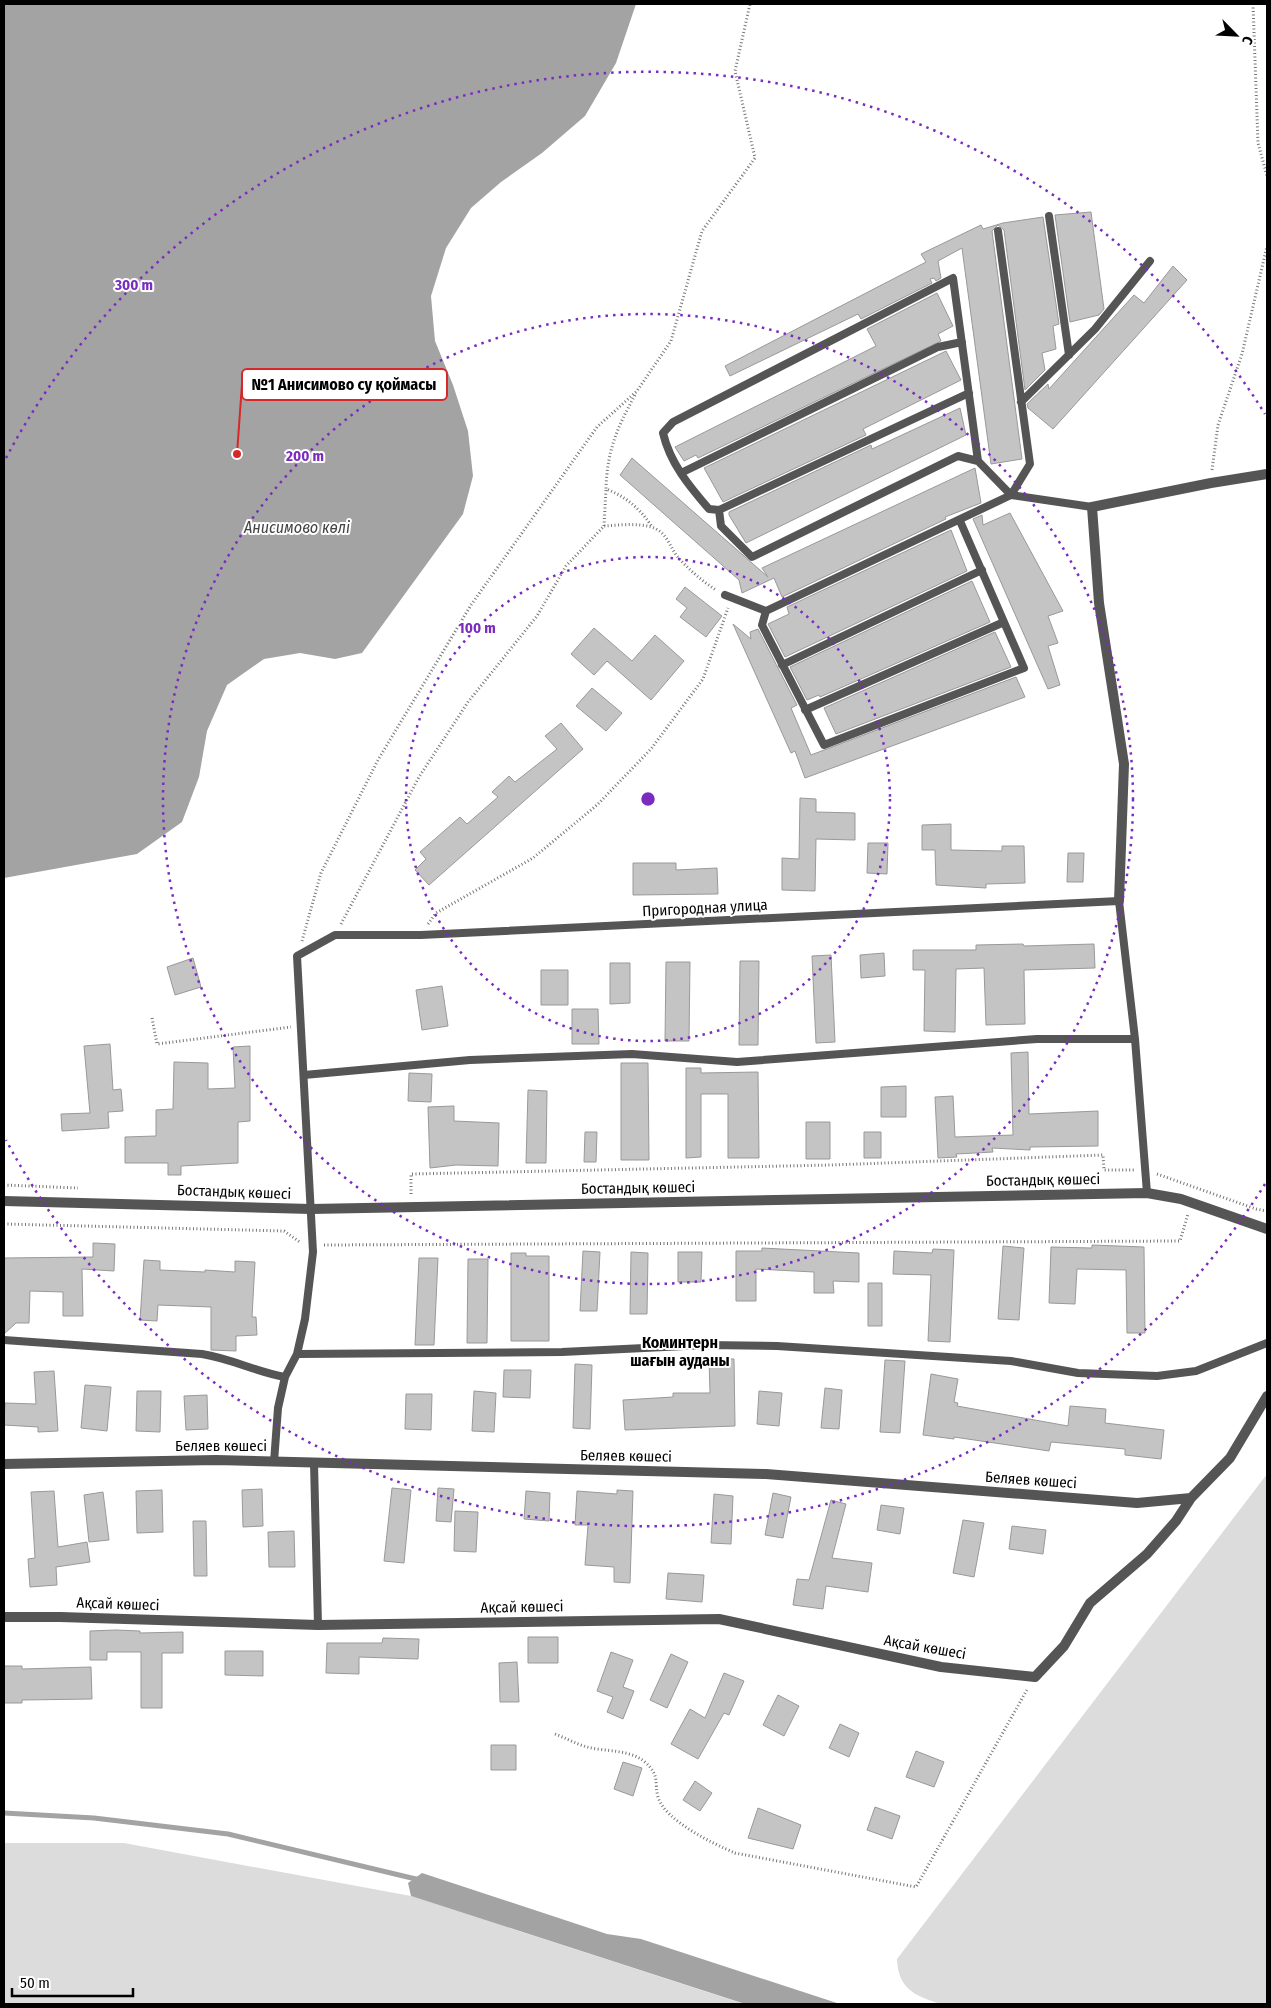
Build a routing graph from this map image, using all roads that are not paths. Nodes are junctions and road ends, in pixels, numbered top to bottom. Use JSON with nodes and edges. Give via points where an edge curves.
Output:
{"nodes":[{"id":1,"x":1049,"y":216,"type":"dead end"},
{"id":2,"x":998,"y":231,"type":"dead end"},
{"id":3,"x":1150,"y":261,"type":"dead end"},
{"id":4,"x":962,"y":342,"type":"junction"},
{"id":5,"x":1069,"y":355,"type":"junction"},
{"id":6,"x":969,"y":393,"type":"junction"},
{"id":7,"x":1021,"y":402,"type":"junction"},
{"id":8,"x":978,"y":461,"type":"junction"},
{"id":9,"x":682,"y":473,"type":"junction"},
{"id":10,"x":1267,"y":474,"type":"edge"},
{"id":11,"x":1011,"y":495,"type":"junction"},
{"id":12,"x":1092,"y":507,"type":"junction"},
{"id":13,"x":719,"y":510,"type":"junction"},
{"id":14,"x":960,"y":521,"type":"junction"},
{"id":15,"x":982,"y":570,"type":"junction"},
{"id":16,"x":725,"y":595,"type":"road end"},
{"id":17,"x":766,"y":611,"type":"junction"},
{"id":18,"x":1004,"y":622,"type":"junction"},
{"id":19,"x":782,"y":665,"type":"junction"},
{"id":20,"x":805,"y":710,"type":"junction"},
{"id":21,"x":1119,"y":901,"type":"junction"},
{"id":22,"x":1135,"y":1039,"type":"junction"},
{"id":23,"x":304,"y":1075,"type":"junction"},
{"id":24,"x":1147,"y":1193,"type":"junction"},
{"id":25,"x":4,"y":1200,"type":"edge"},
{"id":26,"x":311,"y":1210,"type":"junction"},
{"id":27,"x":1267,"y":1229,"type":"edge"},
{"id":28,"x":4,"y":1340,"type":"edge"},
{"id":29,"x":1267,"y":1343,"type":"edge"},
{"id":30,"x":297,"y":1354,"type":"junction"},
{"id":31,"x":285,"y":1377,"type":"junction"},
{"id":32,"x":1267,"y":1396,"type":"edge"},
{"id":33,"x":274,"y":1462,"type":"junction"},
{"id":34,"x":314,"y":1463,"type":"junction"},
{"id":35,"x":4,"y":1464,"type":"edge"},
{"id":36,"x":1191,"y":1498,"type":"junction"},
{"id":37,"x":4,"y":1617,"type":"edge"},
{"id":38,"x":318,"y":1626,"type":"junction"}],
"edges":[{"from":1,"to":5,"type":"lane"},
{"from":2,"to":7,"type":"lane"},
{"from":3,"to":5,"type":"lane","via":[[1095,329]]},
{"from":4,"to":6,"type":"lane"},
{"from":4,"to":9,"type":"lane","via":[[938,347]]},
{"from":4,"to":9,"type":"lane","via":[[953,278],[673,422],[663,433],[668,453]]},
{"from":5,"to":7,"type":"lane"},
{"from":6,"to":8,"type":"lane"},
{"from":6,"to":13,"type":"lane"},
{"from":7,"to":11,"type":"lane","via":[[1030,464]]},
{"from":8,"to":11,"type":"lane"},
{"from":8,"to":13,"type":"lane","via":[[958,456],[752,557],[721,526]]},
{"from":9,"to":13,"type":"lane","via":[[709,509]]},
{"from":10,"to":12,"type":"street"},
{"from":11,"to":12,"type":"lane"},
{"from":11,"to":14,"type":"lane"},
{"from":12,"to":21,"type":"street","via":[[1099,603],[1124,764]]},
{"from":14,"to":15,"type":"lane"},
{"from":14,"to":17,"type":"lane"},
{"from":15,"to":18,"type":"lane"},
{"from":15,"to":19,"type":"lane"},
{"from":16,"to":17,"type":"lane"},
{"from":17,"to":19,"type":"lane","via":[[762,625]]},
{"from":18,"to":20,"type":"lane"},
{"from":18,"to":20,"type":"lane","via":[[1024,668],[824,745]]},
{"from":19,"to":20,"type":"lane"},
{"from":21,"to":22,"type":"lane"},
{"from":21,"to":23,"type":"lane","name":"Пригородная улица","via":[[421,935],[335,935],[297,956]]},
{"from":22,"to":23,"type":"lane","via":[[1037,1039],[737,1062],[632,1054],[470,1060]]},
{"from":22,"to":24,"type":"lane"},
{"from":23,"to":26,"type":"lane"},
{"from":24,"to":26,"type":"street","name":"Бостандық көшесі"},
{"from":24,"to":27,"type":"street","name":"Бостандық көшесі","via":[[1191,1202]]},
{"from":25,"to":26,"type":"street","name":"Бостандық көшесі"},
{"from":26,"to":30,"type":"lane","via":[[313,1245]]},
{"from":28,"to":31,"type":"lane","via":[[202,1354],[227,1358],[259,1372]]},
{"from":29,"to":30,"type":"lane","via":[[1196,1372],[1157,1376],[1078,1373],[1011,1361],[777,1346]]},
{"from":30,"to":31,"type":"lane"},
{"from":31,"to":33,"type":"lane","via":[[278,1408]]},
{"from":32,"to":36,"type":"street","via":[[1230,1458]]},
{"from":33,"to":34,"type":"street","name":"Беляев көшесі"},
{"from":33,"to":35,"type":"street","name":"Беляев көшесі"},
{"from":34,"to":36,"type":"street","name":"Беляев көшесі","via":[[766,1474],[1137,1503]]},
{"from":34,"to":38,"type":"lane"},
{"from":36,"to":38,"type":"street","name":"Ақсай көшесі","via":[[1147,1554],[1090,1603],[1064,1646],[1035,1677],[941,1667],[719,1619]]},
{"from":37,"to":38,"type":"street","name":"Ақсай көшесі","via":[[60,1616]]}]}
